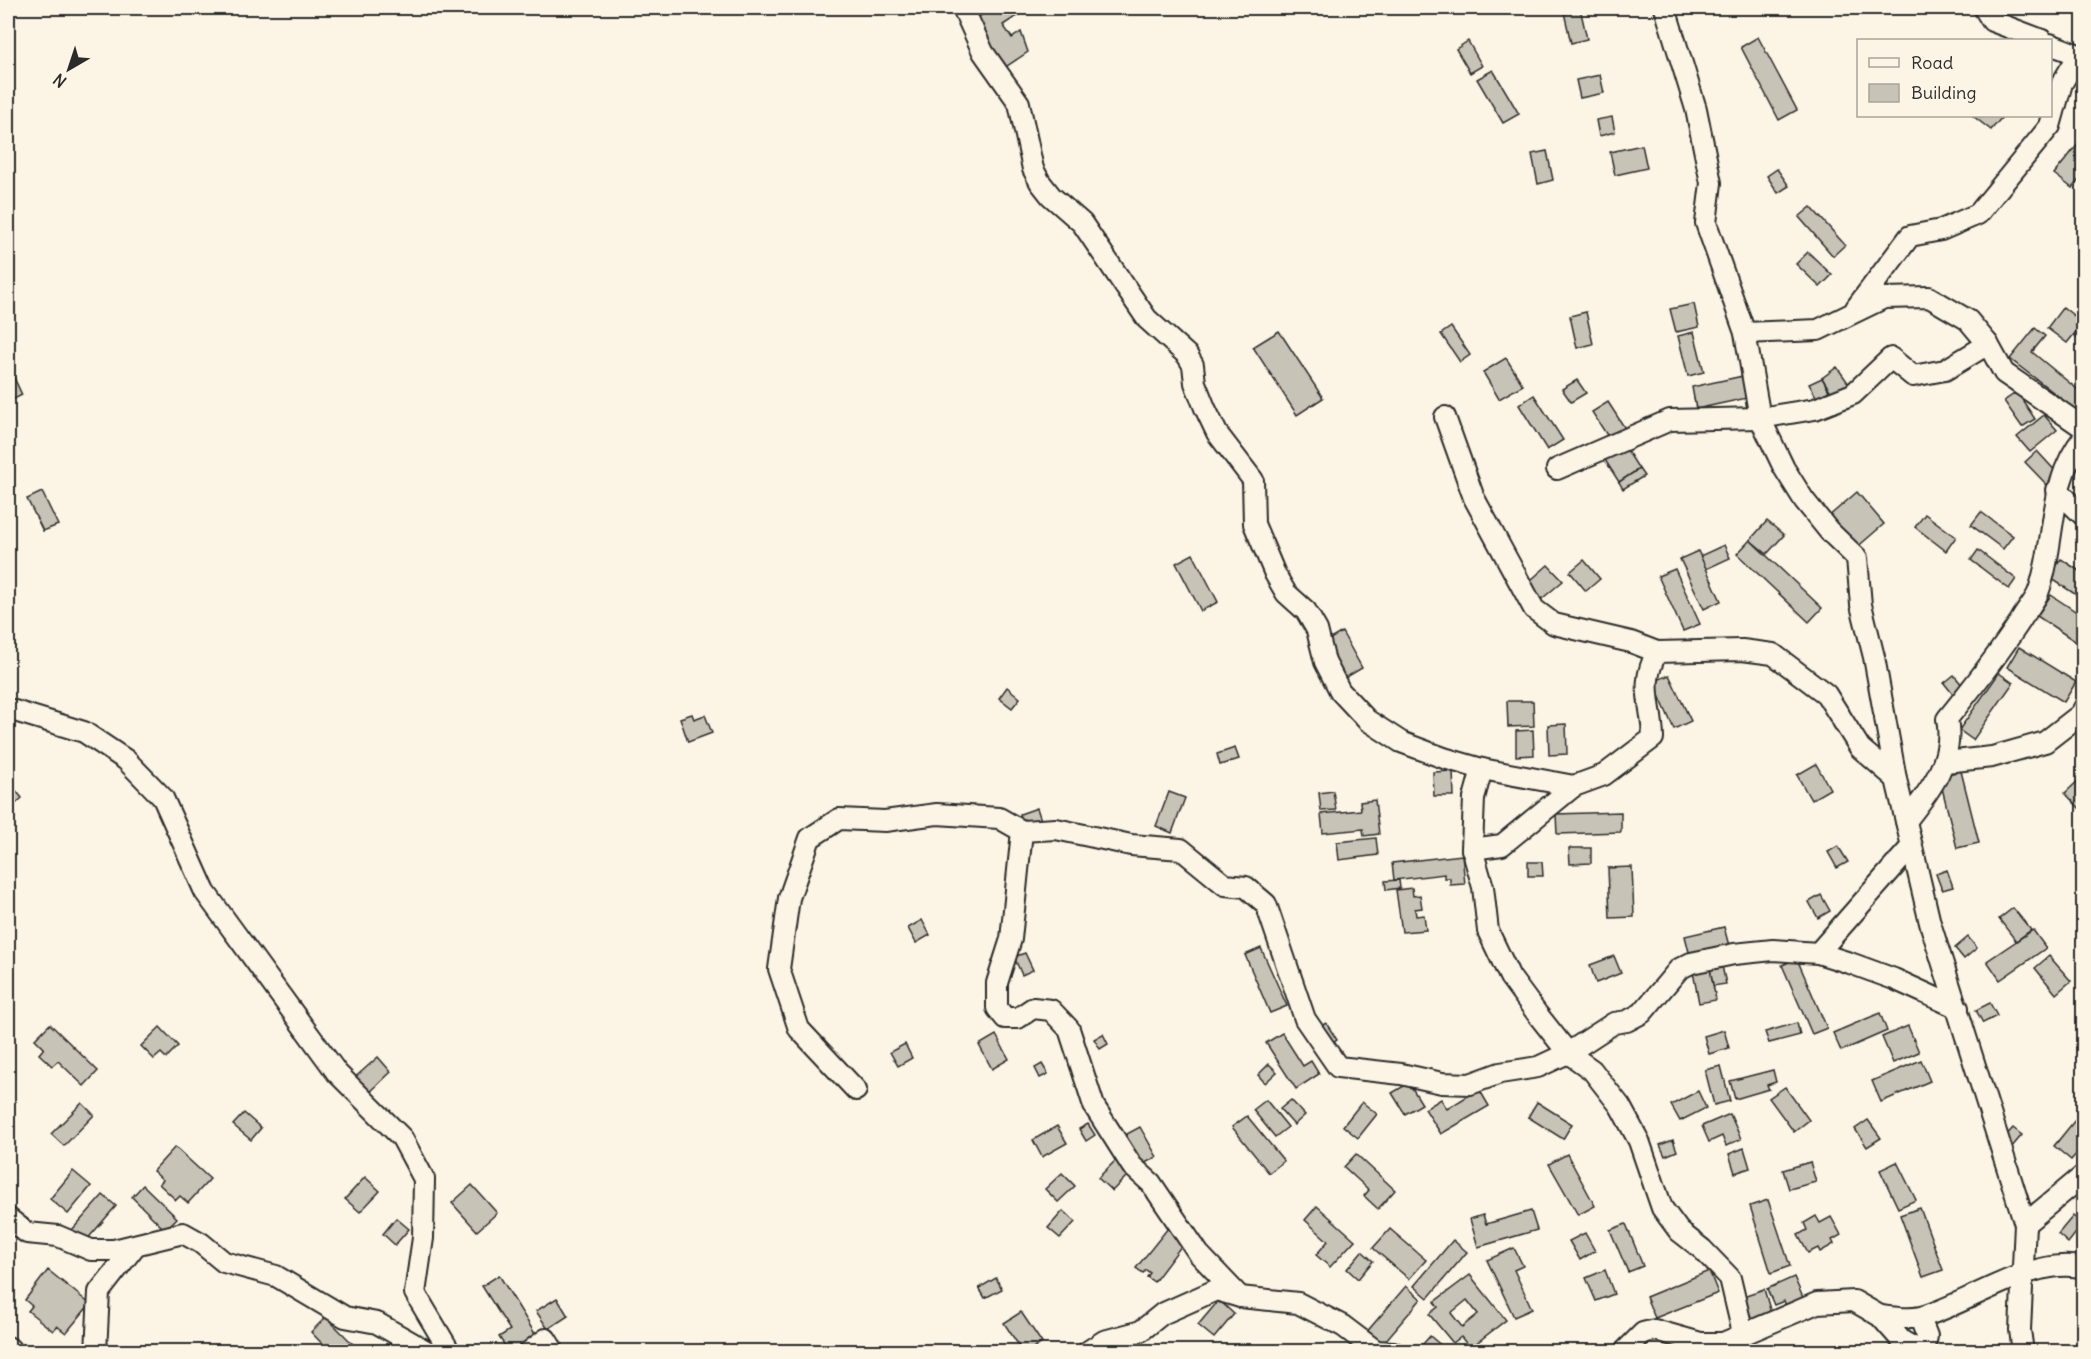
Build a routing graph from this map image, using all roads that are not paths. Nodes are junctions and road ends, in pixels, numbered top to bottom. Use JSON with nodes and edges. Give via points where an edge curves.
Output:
{"nodes":[{"id":1,"x":963,"y":8,"type":"edge"},
{"id":2,"x":1665,"y":8,"type":"edge"},
{"id":3,"x":1984,"y":8,"type":"edge"},
{"id":4,"x":2039,"y":39,"type":"edge"},
{"id":5,"x":2052,"y":45,"type":"edge"},
{"id":6,"x":2081,"y":56,"type":"edge"},
{"id":7,"x":1854,"y":311,"type":"junction"},
{"id":8,"x":1745,"y":333,"type":"junction"},
{"id":9,"x":1988,"y":344,"type":"junction"},
{"id":10,"x":1445,"y":417,"type":"dead end"},
{"id":11,"x":1760,"y":418,"type":"junction"},
{"id":12,"x":2084,"y":428,"type":"edge"},
{"id":13,"x":2084,"y":437,"type":"edge"},
{"id":14,"x":1557,"y":470,"type":"dead end"},
{"id":15,"x":2057,"y":490,"type":"junction"},
{"id":16,"x":2084,"y":516,"type":"edge"},
{"id":17,"x":1657,"y":652,"type":"junction"},
{"id":18,"x":2084,"y":708,"type":"edge"},
{"id":19,"x":8,"y":709,"type":"edge"},
{"id":20,"x":1945,"y":762,"type":"junction"},
{"id":21,"x":1482,"y":769,"type":"junction"},
{"id":22,"x":1896,"y":779,"type":"junction"},
{"id":23,"x":1574,"y":786,"type":"junction"},
{"id":24,"x":1906,"y":821,"type":"junction"},
{"id":25,"x":1022,"y":831,"type":"junction"},
{"id":26,"x":1912,"y":846,"type":"junction"},
{"id":27,"x":1472,"y":849,"type":"junction"},
{"id":28,"x":1818,"y":953,"type":"junction"},
{"id":29,"x":1958,"y":1008,"type":"junction"},
{"id":30,"x":1568,"y":1053,"type":"junction"},
{"id":31,"x":856,"y":1090,"type":"dead end"},
{"id":32,"x":2084,"y":1175,"type":"edge"},
{"id":33,"x":8,"y":1218,"type":"edge"},
{"id":34,"x":2025,"y":1224,"type":"junction"},
{"id":35,"x":135,"y":1246,"type":"junction"},
{"id":36,"x":2084,"y":1268,"type":"edge"},
{"id":37,"x":2022,"y":1276,"type":"junction"},
{"id":38,"x":1240,"y":1297,"type":"junction"},
{"id":39,"x":1880,"y":1316,"type":"junction"},
{"id":40,"x":1920,"y":1318,"type":"junction"},
{"id":41,"x":1743,"y":1333,"type":"junction"},
{"id":42,"x":8,"y":1347,"type":"edge"},
{"id":43,"x":1727,"y":1347,"type":"edge"},
{"id":44,"x":13,"y":1352,"type":"edge"},
{"id":45,"x":96,"y":1352,"type":"edge"},
{"id":46,"x":428,"y":1352,"type":"edge"},
{"id":47,"x":450,"y":1352,"type":"edge"},
{"id":48,"x":529,"y":1352,"type":"edge"},
{"id":49,"x":554,"y":1352,"type":"edge"},
{"id":50,"x":1087,"y":1352,"type":"edge"},
{"id":51,"x":1393,"y":1352,"type":"edge"},
{"id":52,"x":1624,"y":1352,"type":"edge"},
{"id":53,"x":1922,"y":1352,"type":"edge"},
{"id":54,"x":2023,"y":1352,"type":"edge"}],
"edges":[{"from":1,"to":21,"type":"street","via":[[983,52],[1019,103],[1033,170],[1040,182],[1082,223],[1147,319],[1179,346],[1193,365],[1195,383],[1217,433],[1253,480],[1254,524],[1275,574],[1317,630],[1325,662],[1340,691],[1367,720],[1401,742]]},
{"from":2,"to":8,"type":"street","via":[[1696,110],[1711,183],[1706,223]]},
{"from":3,"to":4,"type":"street","via":[[1992,21]]},
{"from":5,"to":6,"type":"street"},
{"from":6,"to":7,"type":"street","via":[[2062,84],[2050,126],[1978,214],[1941,231],[1910,236]]},
{"from":7,"to":8,"type":"street","via":[[1818,330]]},
{"from":7,"to":9,"type":"street","via":[[1884,298],[1929,297],[1968,320]]},
{"from":8,"to":11,"type":"street"},
{"from":9,"to":11,"type":"street","via":[[1945,370],[1913,376],[1891,358],[1853,394],[1815,409]]},
{"from":9,"to":12,"type":"street","via":[[2004,373]]},
{"from":10,"to":17,"type":"street","via":[[1474,498],[1534,609],[1554,624]]},
{"from":11,"to":14,"type":"street","via":[[1670,420]]},
{"from":11,"to":22,"type":"street","via":[[1804,500],[1857,558],[1861,605]]},
{"from":13,"to":15,"type":"street","via":[[2072,452]]},
{"from":15,"to":16,"type":"street"},
{"from":15,"to":20,"type":"street","via":[[2037,594],[1996,658],[1947,719],[1951,737]]},
{"from":17,"to":22,"type":"street","via":[[1742,650],[1773,654],[1826,694],[1860,748]]},
{"from":17,"to":23,"type":"street","via":[[1647,671],[1646,688],[1653,738],[1604,775]]},
{"from":18,"to":20,"type":"street","via":[[2045,742],[1992,757]]},
{"from":19,"to":47,"type":"street","via":[[84,732],[126,760],[164,798],[205,892],[337,1073],[402,1138],[424,1179],[423,1238],[415,1293]]},
{"from":20,"to":24,"type":"street"},
{"from":21,"to":23,"type":"street"},
{"from":21,"to":27,"type":"street","via":[[1474,798]]},
{"from":22,"to":24,"type":"street"},
{"from":23,"to":27,"type":"street","via":[[1502,845]]},
{"from":24,"to":26,"type":"street"},
{"from":25,"to":30,"type":"street","via":[[1056,829],[1131,845],[1181,849],[1225,885],[1246,887],[1266,904],[1305,1019],[1338,1067],[1470,1084],[1500,1073],[1538,1067]]},
{"from":25,"to":31,"type":"street","via":[[999,818],[937,814],[885,821],[839,819],[810,838],[789,898],[779,969],[799,1029]]},
{"from":25,"to":38,"type":"street","via":[[1011,939],[997,983],[997,1008],[1005,1018],[1018,1018],[1033,1008],[1051,1010],[1068,1029],[1094,1106],[1132,1166],[1151,1183],[1199,1254]]},
{"from":26,"to":28,"type":"street"},
{"from":26,"to":29,"type":"street","via":[[1930,923]]},
{"from":27,"to":30,"type":"street","via":[[1483,887],[1488,931],[1510,977]]},
{"from":28,"to":29,"type":"street","via":[[1894,979]]},
{"from":28,"to":30,"type":"street","via":[[1773,950],[1691,963],[1670,977],[1642,1013],[1614,1023]]},
{"from":29,"to":34,"type":"street"},
{"from":30,"to":41,"type":"street","via":[[1592,1070],[1620,1106],[1639,1141],[1662,1208],[1679,1231],[1730,1278]]},
{"from":32,"to":34,"type":"street"},
{"from":33,"to":35,"type":"street","via":[[27,1233],[58,1236],[91,1250]]},
{"from":34,"to":37,"type":"street"},
{"from":35,"to":45,"type":"street","via":[[99,1292]]},
{"from":35,"to":46,"type":"street","via":[[183,1233],[224,1262],[276,1276],[345,1317],[377,1323]]},
{"from":36,"to":37,"type":"street","via":[[2054,1268]]},
{"from":37,"to":40,"type":"street"},
{"from":37,"to":54,"type":"street"},
{"from":38,"to":50,"type":"street","via":[[1216,1290],[1162,1314],[1141,1331],[1104,1341]]},
{"from":38,"to":51,"type":"street","via":[[1298,1304],[1343,1326],[1376,1351]]},
{"from":39,"to":40,"type":"street"},
{"from":39,"to":41,"type":"street","via":[[1854,1301],[1817,1303]]},
{"from":39,"to":53,"type":"street","via":[[1902,1341]]},
{"from":40,"to":53,"type":"street","via":[[1927,1336]]},
{"from":41,"to":43,"type":"street"},
{"from":42,"to":44,"type":"street"},
{"from":43,"to":52,"type":"street","via":[[1655,1330],[1643,1333]]},
{"from":48,"to":49,"type":"street","via":[[546,1339]]}]}
